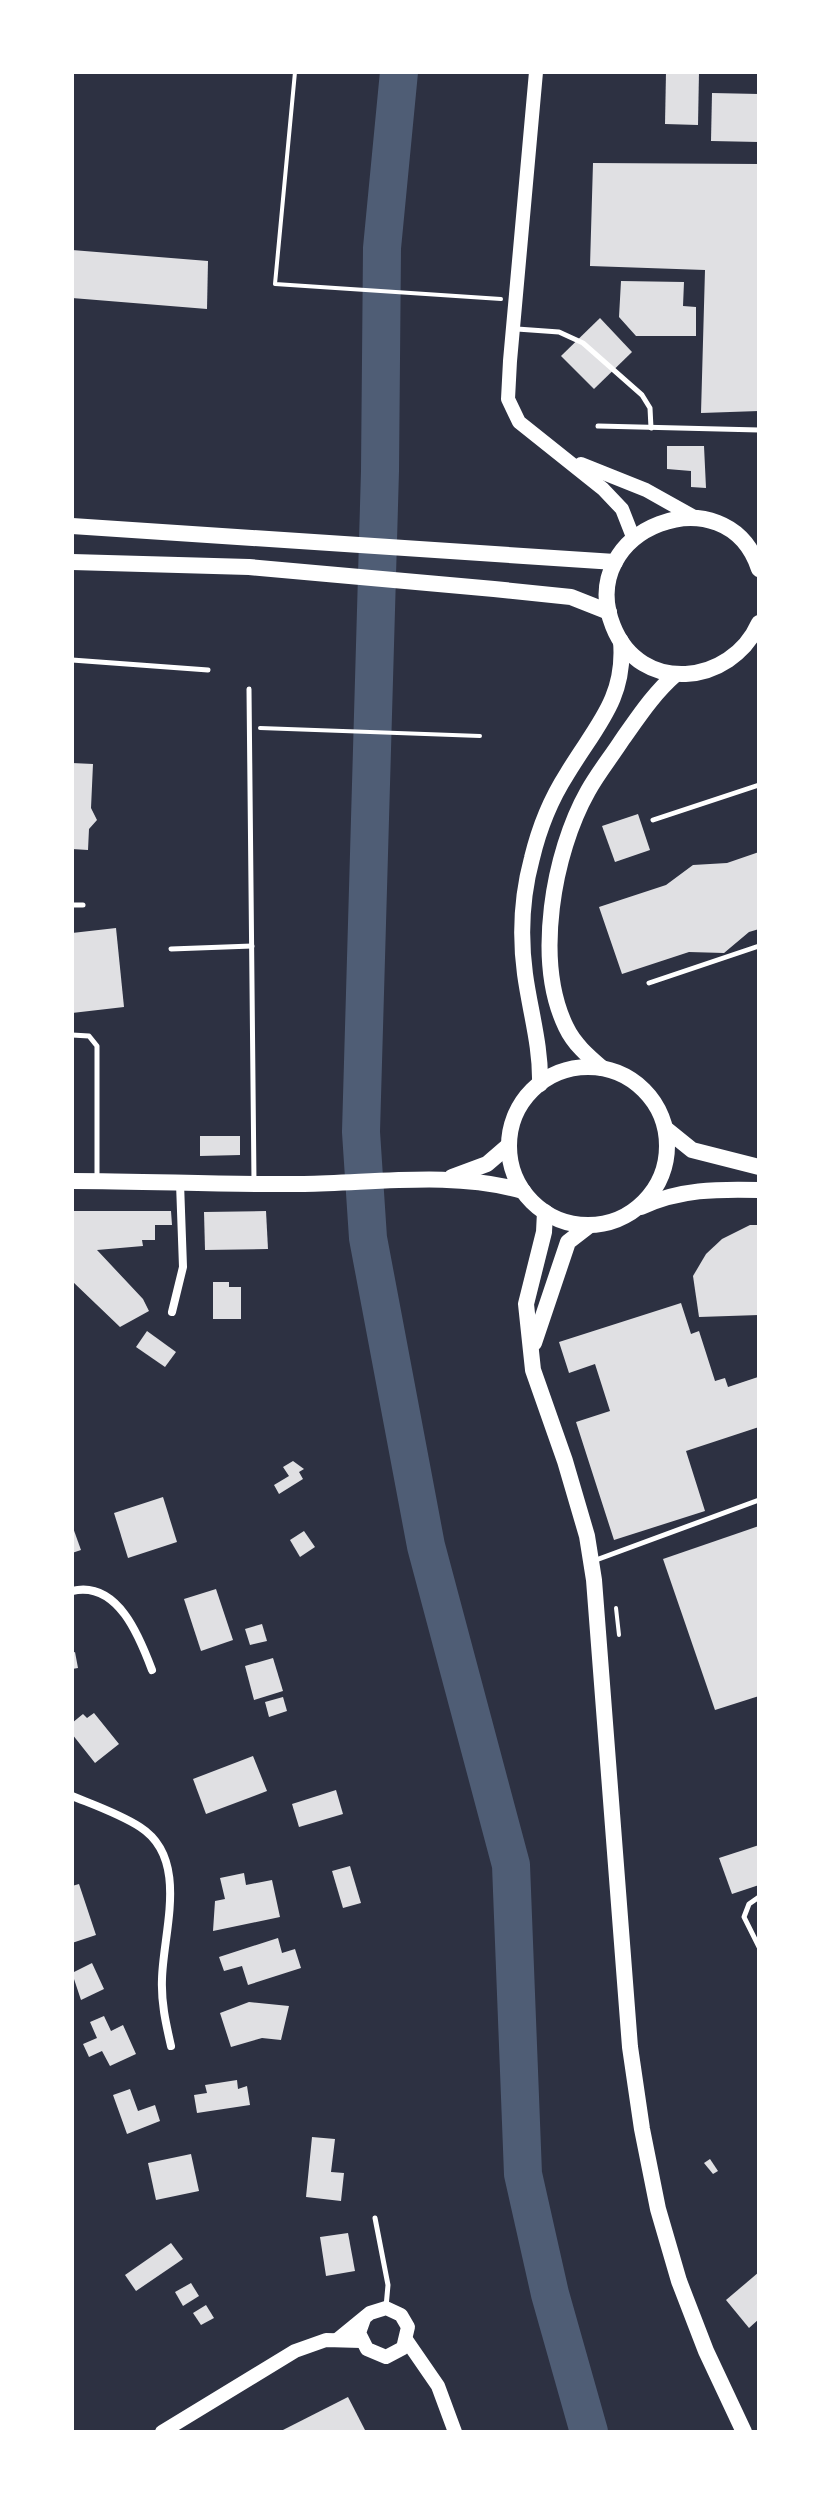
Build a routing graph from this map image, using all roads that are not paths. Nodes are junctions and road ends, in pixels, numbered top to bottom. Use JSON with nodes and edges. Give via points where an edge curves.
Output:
{"nodes":[{"id":1,"x":536,"y":72,"type":"edge"},
{"id":2,"x":513,"y":329,"type":"junction"},
{"id":3,"x":598,"y":426,"type":"dead end"},
{"id":4,"x":651,"y":428,"type":"junction"},
{"id":5,"x":759,"y":430,"type":"edge"},
{"id":6,"x":570,"y":459,"type":"junction"},
{"id":7,"x":696,"y":518,"type":"junction"},
{"id":8,"x":72,"y":526,"type":"edge"},
{"id":9,"x":633,"y":537,"type":"junction"},
{"id":10,"x":72,"y":562,"type":"edge"},
{"id":11,"x":615,"y":562,"type":"junction"},
{"id":12,"x":758,"y":562,"type":"edge"},
{"id":13,"x":609,"y":612,"type":"junction"},
{"id":14,"x":759,"y":623,"type":"edge"},
{"id":15,"x":755,"y":638,"type":"edge"},
{"id":16,"x":621,"y":641,"type":"junction"},
{"id":17,"x":72,"y":660,"type":"edge"},
{"id":18,"x":208,"y":670,"type":"dead end"},
{"id":19,"x":676,"y":674,"type":"junction"},
{"id":20,"x":249,"y":689,"type":"dead end"},
{"id":21,"x":759,"y":785,"type":"edge"},
{"id":22,"x":653,"y":820,"type":"dead end"},
{"id":23,"x":72,"y":905,"type":"edge"},
{"id":24,"x":83,"y":905,"type":"dead end"},
{"id":25,"x":252,"y":946,"type":"junction"},
{"id":26,"x":759,"y":946,"type":"edge"},
{"id":27,"x":171,"y":949,"type":"dead end"},
{"id":28,"x":649,"y":983,"type":"dead end"},
{"id":29,"x":72,"y":1035,"type":"edge"},
{"id":30,"x":602,"y":1068,"type":"junction"},
{"id":31,"x":540,"y":1084,"type":"junction"},
{"id":32,"x":666,"y":1129,"type":"junction"},
{"id":33,"x":509,"y":1145,"type":"junction"},
{"id":34,"x":759,"y":1167,"type":"edge"},
{"id":35,"x":438,"y":1180,"type":"junction"},
{"id":36,"x":72,"y":1181,"type":"edge"},
{"id":37,"x":97,"y":1181,"type":"junction"},
{"id":38,"x":180,"y":1182,"type":"junction"},
{"id":39,"x":254,"y":1183,"type":"junction"},
{"id":40,"x":759,"y":1190,"type":"edge"},
{"id":41,"x":523,"y":1191,"type":"junction"},
{"id":42,"x":636,"y":1209,"type":"junction"},
{"id":43,"x":545,"y":1212,"type":"junction"},
{"id":44,"x":590,"y":1225,"type":"junction"},
{"id":45,"x":172,"y":1312,"type":"dead end"},
{"id":46,"x":533,"y":1344,"type":"junction"},
{"id":47,"x":759,"y":1500,"type":"edge"},
{"id":48,"x":591,"y":1562,"type":"junction"},
{"id":49,"x":72,"y":1591,"type":"edge"},
{"id":50,"x":152,"y":1670,"type":"dead end"},
{"id":51,"x":72,"y":1796,"type":"edge"},
{"id":52,"x":759,"y":1897,"type":"edge"},
{"id":53,"x":759,"y":1947,"type":"edge"},
{"id":54,"x":171,"y":2046,"type":"dead end"},
{"id":55,"x":375,"y":2218,"type":"dead end"},
{"id":56,"x":386,"y":2308,"type":"junction"},
{"id":57,"x":364,"y":2319,"type":"junction"},
{"id":58,"x":337,"y":2340,"type":"junction"},
{"id":59,"x":361,"y":2341,"type":"junction"},
{"id":60,"x":407,"y":2341,"type":"junction"},
{"id":61,"x":395,"y":2354,"type":"junction"},
{"id":62,"x":419,"y":2359,"type":"junction"},
{"id":63,"x":162,"y":2432,"type":"edge"},
{"id":64,"x":455,"y":2432,"type":"edge"},
{"id":65,"x":744,"y":2432,"type":"edge"}],
"edges":[{"from":1,"to":2,"type":"street"},
{"from":2,"to":4,"type":"lane","via":[[559,332],[583,343],[642,395],[650,408]]},
{"from":2,"to":6,"type":"street","via":[[508,399],[513,414],[528,432]]},
{"from":3,"to":4,"type":"lane"},
{"from":4,"to":5,"type":"lane"},
{"from":6,"to":7,"type":"street","via":[[646,490]]},
{"from":6,"to":9,"type":"street","via":[[622,509]]},
{"from":7,"to":9,"type":"main road","via":[[673,518]]},
{"from":7,"to":12,"type":"main road","via":[[731,531]]},
{"from":8,"to":11,"type":"main road"},
{"from":9,"to":11,"type":"main road"},
{"from":10,"to":13,"type":"main road","via":[[249,567],[494,589],[571,597]]},
{"from":11,"to":13,"type":"main road","via":[[608,586]]},
{"from":13,"to":16,"type":"main road"},
{"from":14,"to":15,"type":"main road"},
{"from":15,"to":19,"type":"main road","via":[[719,667]]},
{"from":16,"to":19,"type":"main road","via":[[655,669]]},
{"from":16,"to":31,"type":"main road","via":[[623,666],[611,707],[554,798],[531,859],[523,958]]},
{"from":17,"to":18,"type":"lane"},
{"from":19,"to":30,"type":"main road","via":[[648,702],[588,791],[562,855],[554,893],[550,935],[558,1007],[576,1044]]},
{"from":20,"to":25,"type":"lane"},
{"from":21,"to":22,"type":"lane"},
{"from":23,"to":24,"type":"lane"},
{"from":25,"to":27,"type":"lane"},
{"from":25,"to":39,"type":"lane"},
{"from":26,"to":28,"type":"lane"},
{"from":29,"to":37,"type":"lane","via":[[89,1036],[97,1046]]},
{"from":30,"to":31,"type":"main road","via":[[566,1070]]},
{"from":30,"to":32,"type":"main road","via":[[647,1092]]},
{"from":31,"to":33,"type":"main road","via":[[513,1120]]},
{"from":32,"to":34,"type":"main road","via":[[692,1150]]},
{"from":32,"to":42,"type":"main road","via":[[667,1159],[656,1187]]},
{"from":33,"to":35,"type":"main road","via":[[471,1172]]},
{"from":33,"to":41,"type":"main road","via":[[512,1169]]},
{"from":35,"to":39,"type":"main road"},
{"from":35,"to":41,"type":"main road"},
{"from":36,"to":37,"type":"main road"},
{"from":37,"to":38,"type":"main road"},
{"from":38,"to":39,"type":"main road"},
{"from":38,"to":45,"type":"street","via":[[183,1267]]},
{"from":40,"to":42,"type":"main road","via":[[708,1188]]},
{"from":41,"to":43,"type":"main road"},
{"from":42,"to":44,"type":"main road"},
{"from":43,"to":44,"type":"main road"},
{"from":43,"to":46,"type":"main road","via":[[526,1304]]},
{"from":44,"to":46,"type":"main road","via":[[568,1242]]},
{"from":46,"to":48,"type":"main road","via":[[533,1370],[565,1461]]},
{"from":47,"to":48,"type":"lane"},
{"from":48,"to":65,"type":"main road","via":[[630,2047],[642,2129],[679,2281]]},
{"from":49,"to":50,"type":"street","via":[[105,1596],[120,1608],[138,1632]]},
{"from":51,"to":54,"type":"street","via":[[143,1828],[167,1861],[171,1903],[162,2008]]},
{"from":52,"to":53,"type":"lane","via":[[744,1917]]},
{"from":55,"to":56,"type":"lane","via":[[388,2285]]},
{"from":56,"to":57,"type":"street"},
{"from":56,"to":60,"type":"street","via":[[401,2315],[408,2327]]},
{"from":57,"to":58,"type":"street"},
{"from":57,"to":59,"type":"street"},
{"from":58,"to":59,"type":"street"},
{"from":58,"to":63,"type":"street","via":[[295,2351]]},
{"from":59,"to":61,"type":"street","via":[[376,2356]]},
{"from":60,"to":61,"type":"street"},
{"from":60,"to":62,"type":"street"},
{"from":61,"to":62,"type":"street"},
{"from":62,"to":64,"type":"street","via":[[438,2386]]}]}
